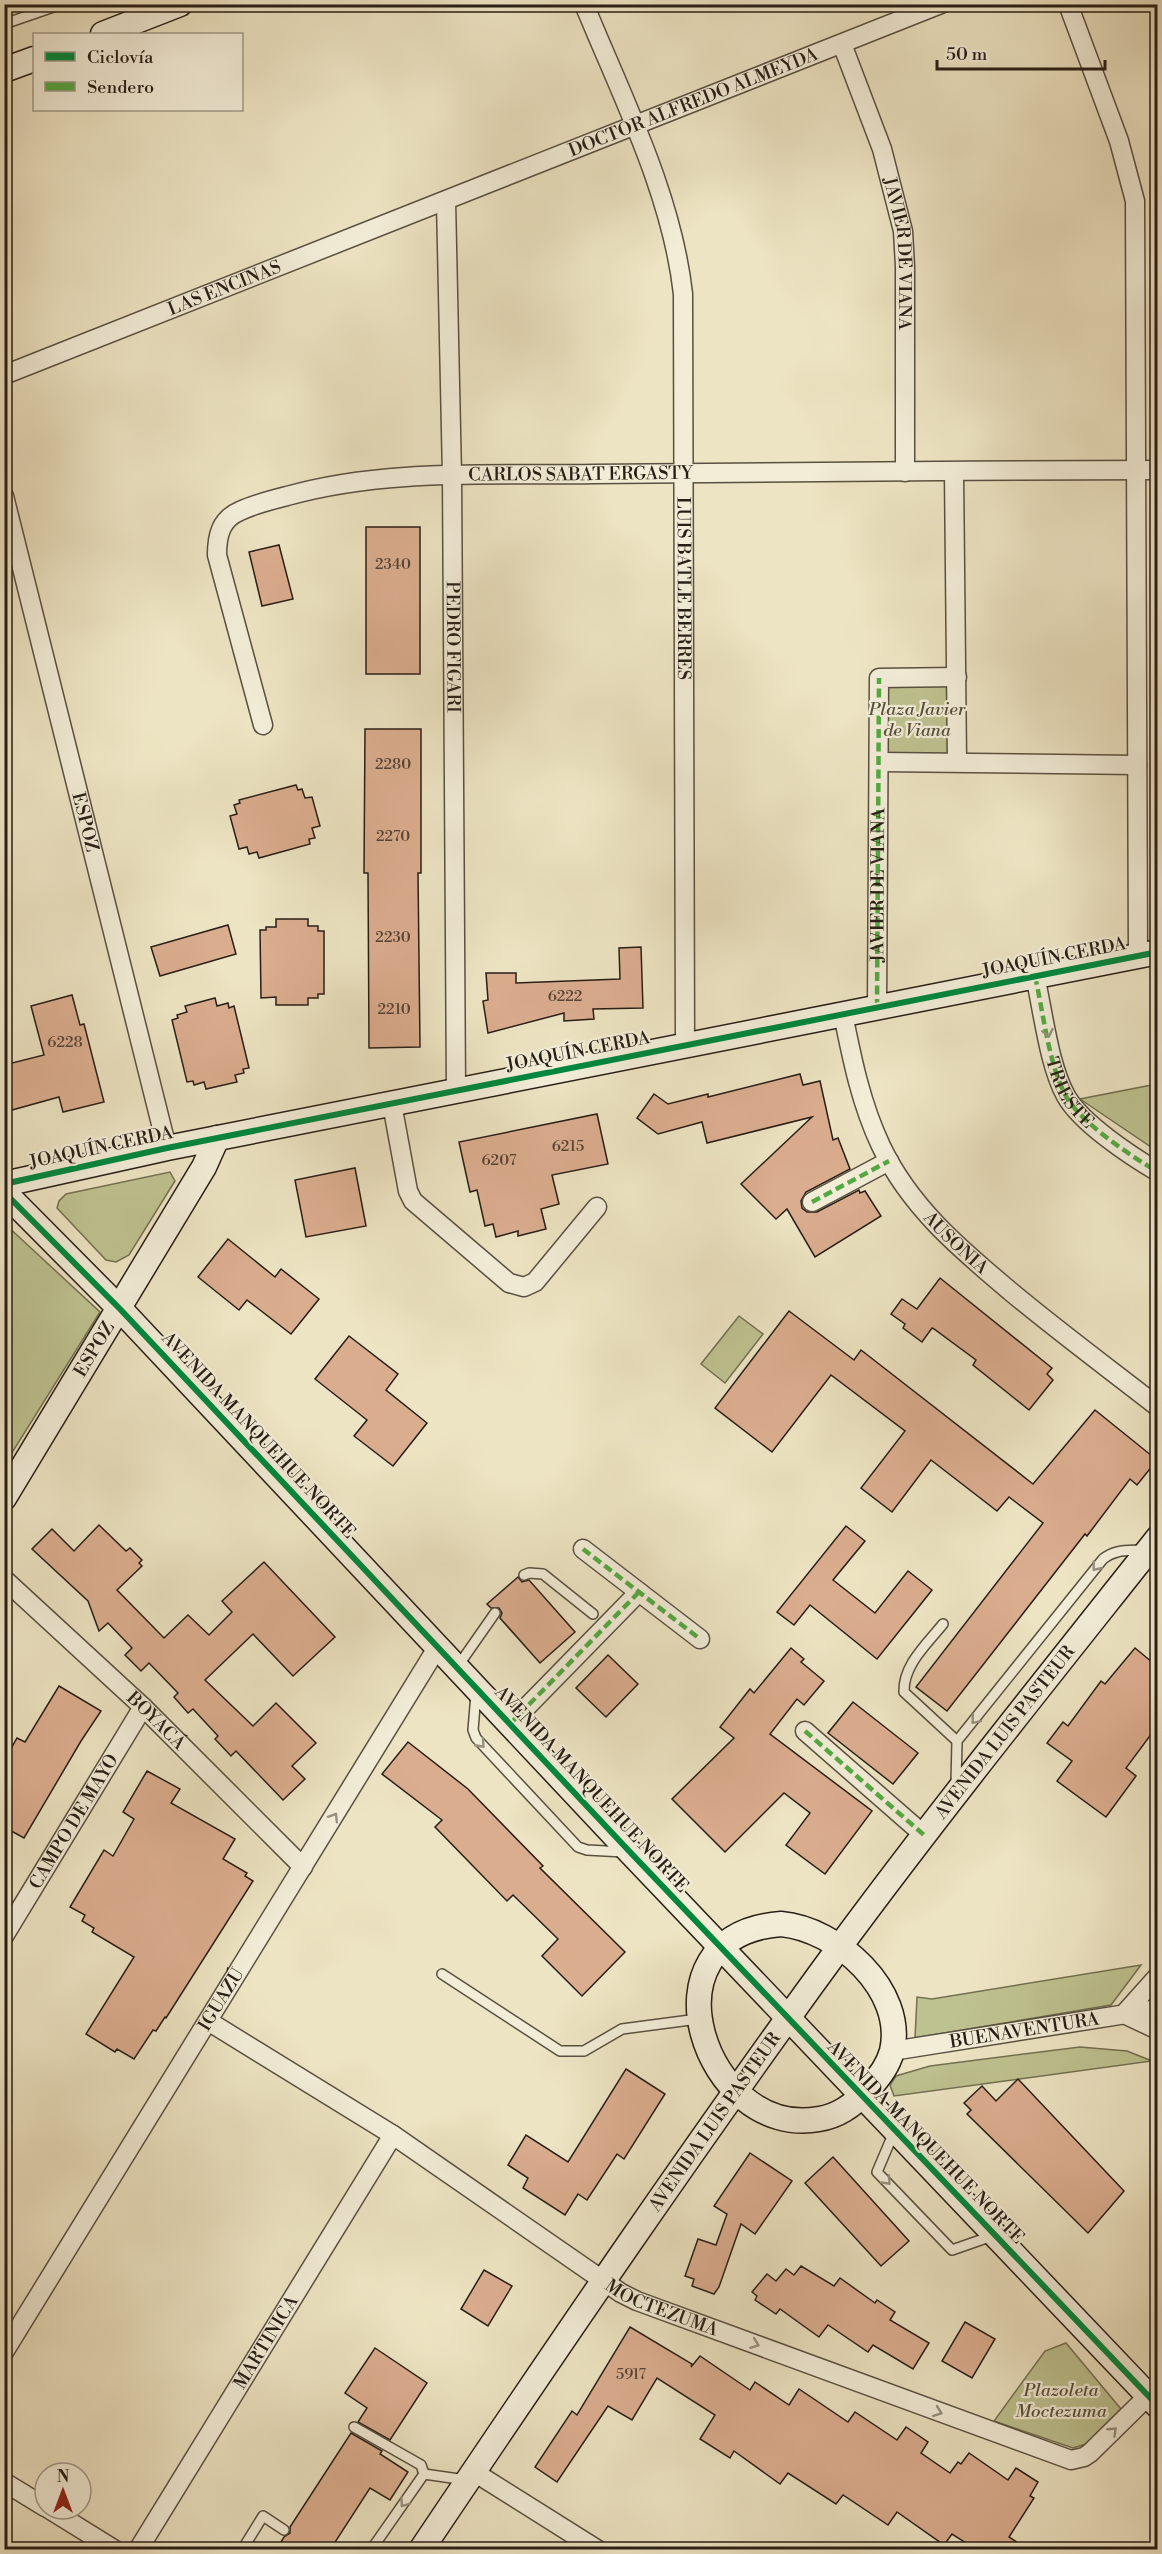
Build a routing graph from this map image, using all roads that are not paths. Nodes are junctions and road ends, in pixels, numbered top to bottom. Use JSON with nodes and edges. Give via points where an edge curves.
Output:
{"nodes":[{"id":1,"x":62,"y":4,"type":"edge"},
{"id":2,"x":180,"y":4,"type":"edge"},
{"id":3,"x":584,"y":4,"type":"edge"},
{"id":4,"x":941,"y":4,"type":"edge"},
{"id":5,"x":1068,"y":4,"type":"edge"},
{"id":6,"x":4,"y":24,"type":"edge"},
{"id":7,"x":106,"y":33,"type":"edge"},
{"id":8,"x":842,"y":44,"type":"junction"},
{"id":9,"x":33,"y":59,"type":"edge"},
{"id":10,"x":4,"y":70,"type":"edge"},
{"id":11,"x":634,"y":126,"type":"junction"},
{"id":12,"x":446,"y":201,"type":"junction"},
{"id":13,"x":4,"y":375,"type":"edge"},
{"id":14,"x":1136,"y":470,"type":"junction"},
{"id":15,"x":1158,"y":470,"type":"edge"},
{"id":16,"x":905,"y":472,"type":"junction"},
{"id":17,"x":954,"y":472,"type":"junction"},
{"id":18,"x":683,"y":473,"type":"junction"},
{"id":19,"x":453,"y":476,"type":"junction"},
{"id":20,"x":4,"y":496,"type":"edge"},
{"id":21,"x":957,"y":676,"type":"junction"},
{"id":22,"x":263,"y":725,"type":"dead end"},
{"id":23,"x":879,"y":762,"type":"junction"},
{"id":24,"x":957,"y":762,"type":"junction"},
{"id":25,"x":1137,"y":765,"type":"junction"},
{"id":26,"x":1148,"y":954,"type":"edge"},
{"id":27,"x":1035,"y":976,"type":"junction"},
{"id":28,"x":876,"y":1008,"type":"junction"},
{"id":29,"x":843,"y":1014,"type":"junction"},
{"id":30,"x":685,"y":1046,"type":"junction"},
{"id":31,"x":456,"y":1091,"type":"junction"},
{"id":32,"x":392,"y":1104,"type":"junction"},
{"id":33,"x":217,"y":1138,"type":"junction"},
{"id":34,"x":167,"y":1148,"type":"junction"},
{"id":35,"x":889,"y":1161,"type":"junction"},
{"id":36,"x":1158,"y":1172,"type":"edge"},
{"id":37,"x":4,"y":1184,"type":"edge"},
{"id":38,"x":4,"y":1192,"type":"edge"},
{"id":39,"x":812,"y":1202,"type":"dead end"},
{"id":40,"x":597,"y":1207,"type":"dead end"},
{"id":41,"x":120,"y":1309,"type":"junction"},
{"id":42,"x":1158,"y":1407,"type":"edge"},
{"id":43,"x":4,"y":1498,"type":"edge"},
{"id":44,"x":1153,"y":1544,"type":"edge"},
{"id":45,"x":583,"y":1549,"type":"dead end"},
{"id":46,"x":524,"y":1575,"type":"dead end"},
{"id":47,"x":4,"y":1579,"type":"edge"},
{"id":48,"x":639,"y":1592,"type":"junction"},
{"id":49,"x":495,"y":1613,"type":"dead end"},
{"id":50,"x":593,"y":1614,"type":"dead end"},
{"id":51,"x":943,"y":1624,"type":"dead end"},
{"id":52,"x":699,"y":1639,"type":"dead end"},
{"id":53,"x":438,"y":1648,"type":"junction"},
{"id":54,"x":457,"y":1668,"type":"junction"},
{"id":55,"x":476,"y":1689,"type":"junction"},
{"id":56,"x":143,"y":1707,"type":"junction"},
{"id":57,"x":510,"y":1724,"type":"junction"},
{"id":58,"x":805,"y":1731,"type":"dead end"},
{"id":59,"x":957,"y":1742,"type":"junction"},
{"id":60,"x":955,"y":1795,"type":"junction"},
{"id":61,"x":924,"y":1835,"type":"junction"},
{"id":62,"x":630,"y":1852,"type":"junction"},
{"id":63,"x":303,"y":1867,"type":"junction"},
{"id":64,"x":4,"y":1936,"type":"edge"},
{"id":65,"x":840,"y":1947,"type":"junction"},
{"id":66,"x":721,"y":1948,"type":"junction"},
{"id":67,"x":442,"y":1974,"type":"dead end"},
{"id":68,"x":1158,"y":1976,"type":"edge"},
{"id":69,"x":1158,"y":2009,"type":"edge"},
{"id":70,"x":1124,"y":2014,"type":"junction"},
{"id":71,"x":698,"y":2019,"type":"junction"},
{"id":72,"x":788,"y":2019,"type":"junction"},
{"id":73,"x":208,"y":2021,"type":"junction"},
{"id":74,"x":1158,"y":2030,"type":"edge"},
{"id":75,"x":891,"y":2051,"type":"junction"},
{"id":76,"x":737,"y":2091,"type":"junction"},
{"id":77,"x":862,"y":2095,"type":"junction"},
{"id":78,"x":895,"y":2130,"type":"junction"},
{"id":79,"x":393,"y":2135,"type":"junction"},
{"id":80,"x":995,"y":2235,"type":"junction"},
{"id":81,"x":604,"y":2282,"type":"junction"},
{"id":82,"x":4,"y":2352,"type":"edge"},
{"id":83,"x":1153,"y":2401,"type":"edge"},
{"id":84,"x":354,"y":2427,"type":"dead end"},
{"id":85,"x":424,"y":2474,"type":"junction"},
{"id":86,"x":471,"y":2476,"type":"junction"},
{"id":87,"x":4,"y":2482,"type":"edge"},
{"id":88,"x":33,"y":2500,"type":"edge"},
{"id":89,"x":68,"y":2521,"type":"edge"},
{"id":90,"x":284,"y":2530,"type":"dead end"},
{"id":91,"x":115,"y":2550,"type":"edge"},
{"id":92,"x":138,"y":2550,"type":"edge"},
{"id":93,"x":242,"y":2550,"type":"edge"},
{"id":94,"x":371,"y":2550,"type":"edge"},
{"id":95,"x":421,"y":2550,"type":"edge"},
{"id":96,"x":598,"y":2550,"type":"edge"}],
"edges":[{"from":1,"to":6,"type":"lane"},
{"from":2,"to":7,"type":"street"},
{"from":3,"to":11,"type":"street","name":"LUIS BATLE BERRES"},
{"from":4,"to":8,"type":"street","name":"DOCTOR ALFREDO ALMEYDA"},
{"from":5,"to":14,"type":"street","via":[[1119,141],[1135,201]]},
{"from":8,"to":11,"type":"street","name":"DOCTOR ALFREDO ALMEYDA"},
{"from":8,"to":16,"type":"street","name":"JAVIER DE VIANA","via":[[882,149],[903,231]]},
{"from":9,"to":10,"type":"street"},
{"from":11,"to":12,"type":"street","name":"DOCTOR ALFREDO ALMEYDA"},
{"from":11,"to":18,"type":"street","name":"LUIS BATLE BERRES","via":[[661,197],[680,268]]},
{"from":12,"to":13,"type":"street","name":"LAS ENCINAS"},
{"from":12,"to":19,"type":"street","name":"PEDRO FIGARI"},
{"from":14,"to":15,"type":"street","name":"CARLOS SABAT ERGASTY"},
{"from":14,"to":17,"type":"street","name":"CARLOS SABAT ERGASTY"},
{"from":14,"to":25,"type":"street"},
{"from":16,"to":17,"type":"street","name":"CARLOS SABAT ERGASTY"},
{"from":16,"to":18,"type":"street","name":"CARLOS SABAT ERGASTY"},
{"from":17,"to":21,"type":"street"},
{"from":18,"to":19,"type":"street","name":"CARLOS SABAT ERGASTY"},
{"from":18,"to":30,"type":"street","name":"LUIS BATLE BERRES"},
{"from":19,"to":22,"type":"street","name":"CARLOS SABAT ERGASTY","via":[[378,478],[322,486],[249,507],[224,522],[217,537],[217,555]]},
{"from":19,"to":31,"type":"street","name":"PEDRO FIGARI"},
{"from":20,"to":34,"type":"street","name":"ESPOZ"},
{"from":21,"to":23,"type":"street","name":"JAVIER DE VIANA","via":[[879,678]]},
{"from":21,"to":24,"type":"street"},
{"from":23,"to":24,"type":"street"},
{"from":23,"to":28,"type":"street","name":"JAVIER DE VIANA"},
{"from":24,"to":25,"type":"street"},
{"from":25,"to":26,"type":"street"},
{"from":26,"to":27,"type":"street","name":"JOAQUÍN CERDA"},
{"from":27,"to":28,"type":"street","name":"JOAQUÍN CERDA"},
{"from":27,"to":36,"type":"street","name":"TRIESTE","one_way":true,"via":[[1056,1073],[1066,1097],[1083,1118]]},
{"from":28,"to":29,"type":"street","name":"JOAQUÍN CERDA"},
{"from":29,"to":30,"type":"street","name":"JOAQUÍN CERDA"},
{"from":29,"to":35,"type":"street","name":"AUSONIA","via":[[862,1098]]},
{"from":30,"to":31,"type":"street","name":"JOAQUÍN CERDA"},
{"from":31,"to":32,"type":"street","name":"JOAQUÍN CERDA"},
{"from":32,"to":33,"type":"street","name":"JOAQUÍN CERDA"},
{"from":32,"to":40,"type":"street","via":[[413,1201],[509,1283],[524,1287],[535,1282]]},
{"from":33,"to":34,"type":"street","name":"JOAQUÍN CERDA"},
{"from":33,"to":41,"type":"street","name":"ESPOZ","via":[[204,1167]]},
{"from":34,"to":37,"type":"street","name":"JOAQUÍN CERDA"},
{"from":35,"to":39,"type":"street"},
{"from":35,"to":42,"type":"street","name":"AUSONIA","via":[[924,1213],[952,1242]]},
{"from":38,"to":41,"type":"street","name":"AVENIDA MANQUEHUE NORTE"},
{"from":41,"to":43,"type":"street","name":"ESPOZ"},
{"from":41,"to":53,"type":"street","name":"AVENIDA MANQUEHUE NORTE"},
{"from":44,"to":59,"type":"lane","one_way":true,"via":[[1110,1553],[1103,1559]]},
{"from":44,"to":60,"type":"street","name":"AVENIDA LUIS PASTEUR"},
{"from":45,"to":48,"type":"street"},
{"from":46,"to":50,"type":"lane","via":[[543,1574]]},
{"from":47,"to":56,"type":"street","name":"BOYACÁ"},
{"from":48,"to":52,"type":"street"},
{"from":48,"to":57,"type":"street"},
{"from":49,"to":54,"type":"lane"},
{"from":51,"to":59,"type":"lane","via":[[910,1666],[903,1679],[904,1692]]},
{"from":53,"to":54,"type":"street","name":"AVENIDA MANQUEHUE NORTE"},
{"from":63,"to":53,"type":"street","name":"IGUAZÚ","one_way":true},
{"from":54,"to":55,"type":"street","name":"AVENIDA MANQUEHUE NORTE"},
{"from":55,"to":57,"type":"street","name":"AVENIDA MANQUEHUE NORTE"},
{"from":55,"to":62,"type":"lane","one_way":true,"via":[[473,1734],[570,1839],[581,1849]]},
{"from":56,"to":63,"type":"street","name":"BOYACÁ"},
{"from":56,"to":64,"type":"street","name":"CAMPO DE MAYO"},
{"from":57,"to":62,"type":"street","name":"AVENIDA MANQUEHUE NORTE"},
{"from":58,"to":61,"type":"street"},
{"from":59,"to":60,"type":"lane"},
{"from":60,"to":61,"type":"street","name":"AVENIDA LUIS PASTEUR"},
{"from":61,"to":65,"type":"street","name":"AVENIDA LUIS PASTEUR"},
{"from":62,"to":66,"type":"street","name":"AVENIDA MANQUEHUE NORTE"},
{"from":63,"to":73,"type":"street","name":"IGUAZÚ"},
{"from":65,"to":66,"type":"street","via":[[817,1932],[782,1924],[754,1928]]},
{"from":65,"to":72,"type":"street","name":"AVENIDA LUIS PASTEUR"},
{"from":65,"to":75,"type":"street","via":[[867,1971],[882,1993],[891,2020]]},
{"from":66,"to":71,"type":"street","via":[[701,1980]]},
{"from":66,"to":72,"type":"street","name":"AVENIDA MANQUEHUE NORTE"},
{"from":67,"to":71,"type":"lane","via":[[560,2051],[584,2051],[622,2029]]},
{"from":68,"to":70,"type":"street"},
{"from":69,"to":70,"type":"street","name":"BUENAVENTURA"},
{"from":70,"to":74,"type":"street"},
{"from":70,"to":75,"type":"street","name":"BUENAVENTURA"},
{"from":71,"to":76,"type":"street","via":[[714,2060]]},
{"from":72,"to":76,"type":"street","name":"AVENIDA LUIS PASTEUR"},
{"from":72,"to":77,"type":"street","name":"AVENIDA MANQUEHUE NORTE"},
{"from":73,"to":79,"type":"street","name":"MOCTEZUMA"},
{"from":73,"to":82,"type":"street","name":"IGUAZÚ"},
{"from":75,"to":77,"type":"street","via":[[879,2078]]},
{"from":76,"to":77,"type":"street","via":[[767,2114],[795,2121],[835,2115]]},
{"from":76,"to":81,"type":"street","name":"AVENIDA LUIS PASTEUR"},
{"from":77,"to":78,"type":"street","name":"AVENIDA MANQUEHUE NORTE"},
{"from":78,"to":80,"type":"street","name":"AVENIDA MANQUEHUE NORTE"},
{"from":78,"to":80,"type":"lane","one_way":true,"via":[[878,2172],[952,2250]]},
{"from":79,"to":81,"type":"street","name":"MOCTEZUMA"},
{"from":79,"to":92,"type":"street","name":"MARTINICA"},
{"from":80,"to":83,"type":"street","name":"AVENIDA MANQUEHUE NORTE"},
{"from":81,"to":83,"type":"street","name":"MOCTEZUMA","one_way":true,"via":[[637,2301],[1071,2460],[1090,2453]]},
{"from":81,"to":86,"type":"street","name":"AVENIDA LUIS PASTEUR"},
{"from":84,"to":85,"type":"lane","via":[[421,2464]]},
{"from":85,"to":86,"type":"lane"},
{"from":85,"to":94,"type":"lane","one_way":true},
{"from":86,"to":95,"type":"street","name":"AVENIDA LUIS PASTEUR"},
{"from":86,"to":96,"type":"street"},
{"from":87,"to":88,"type":"street"},
{"from":89,"to":91,"type":"street"},
{"from":90,"to":93,"type":"lane","via":[[263,2516]]}]}
